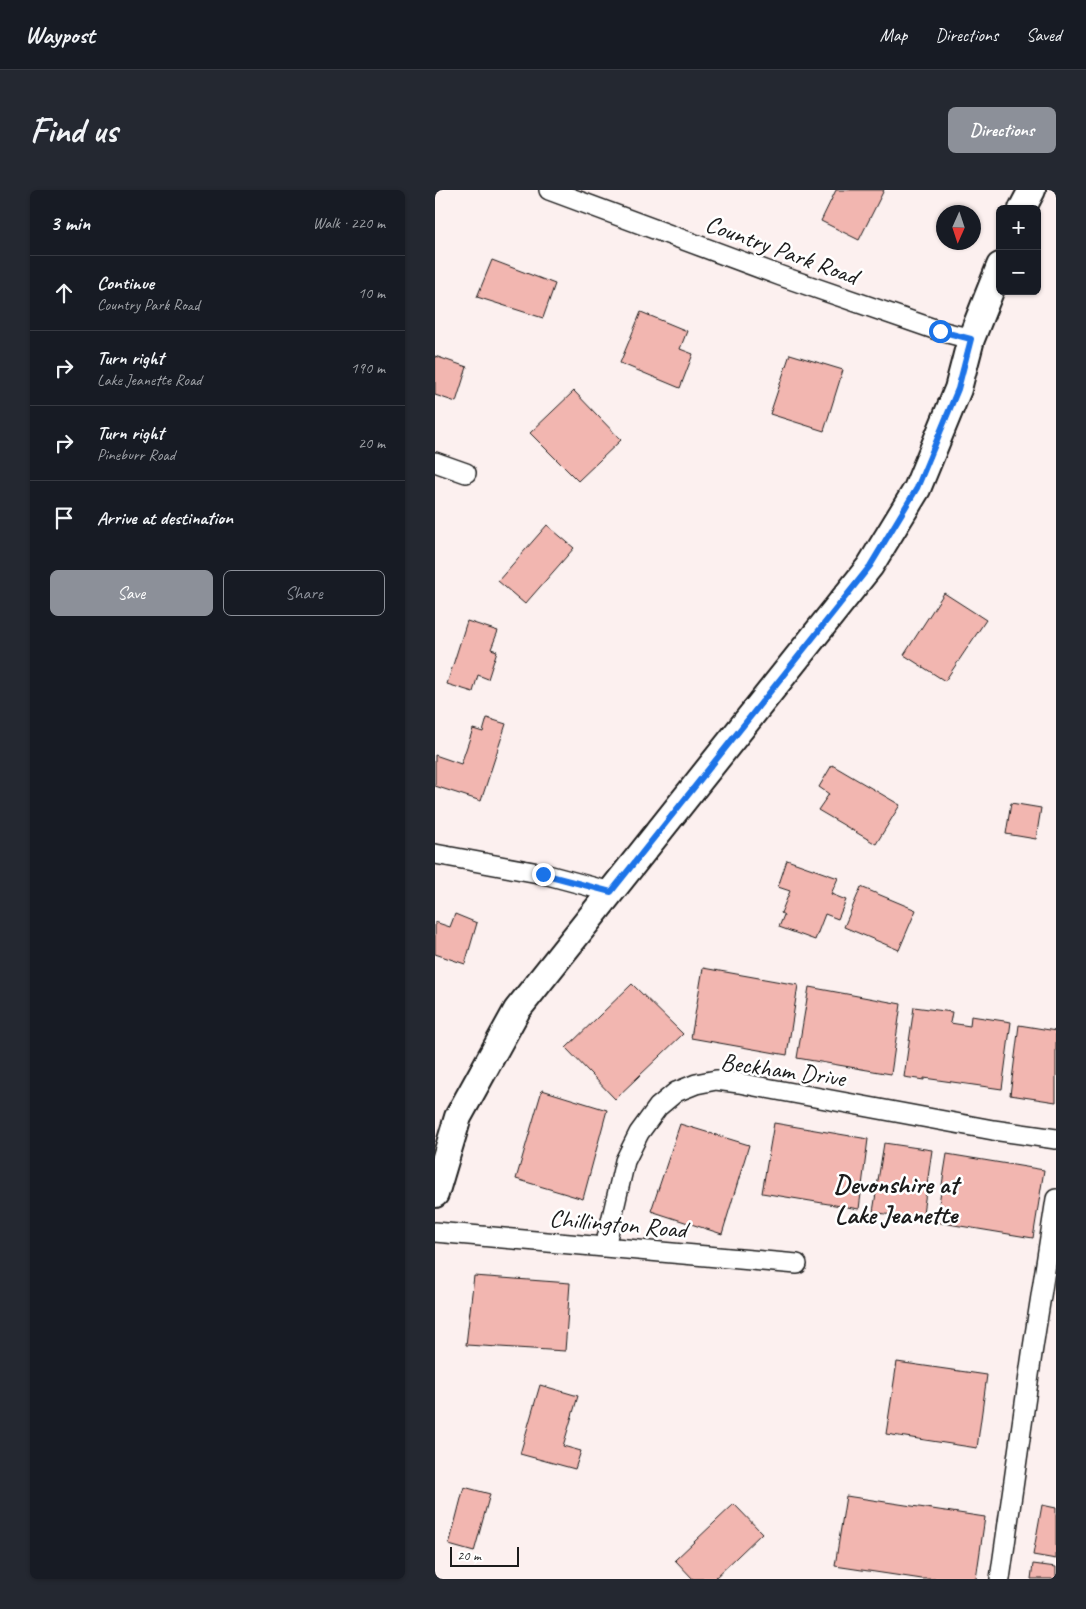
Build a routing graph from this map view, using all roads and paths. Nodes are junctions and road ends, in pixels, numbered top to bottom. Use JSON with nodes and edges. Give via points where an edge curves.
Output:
{"nodes":[{"id":1,"x":551,"y":190,"type":"edge"},
{"id":2,"x":1032,"y":190,"type":"edge"},
{"id":3,"x":1025,"y":205,"type":"edge"},
{"id":4,"x":996,"y":276,"type":"edge"},
{"id":5,"x":971,"y":339,"type":"junction"},
{"id":6,"x":435,"y":462,"type":"edge"},
{"id":7,"x":466,"y":473,"type":"dead end"},
{"id":8,"x":435,"y":854,"type":"edge"},
{"id":9,"x":611,"y":892,"type":"junction"},
{"id":10,"x":1056,"y":1139,"type":"edge"},
{"id":11,"x":435,"y":1194,"type":"edge"},
{"id":12,"x":1056,"y":1199,"type":"edge"},
{"id":13,"x":435,"y":1232,"type":"edge"},
{"id":14,"x":605,"y":1247,"type":"junction"},
{"id":15,"x":797,"y":1264,"type":"dead end"},
{"id":16,"x":1000,"y":1579,"type":"edge"}],
"edges":[{"from":1,"to":5,"type":"street","name":"Country Park Road","via":[[781,276]]},
{"from":2,"to":3,"type":"street"},
{"from":4,"to":5,"type":"street"},
{"from":5,"to":9,"type":"street","via":[[958,389],[917,488],[870,566]]},
{"from":6,"to":7,"type":"street"},
{"from":8,"to":9,"type":"street","via":[[543,874]]},
{"from":9,"to":11,"type":"street","via":[[517,1010],[459,1117]]},
{"from":10,"to":14,"type":"street","name":"Beckham Drive","via":[[716,1080],[696,1084],[676,1092],[658,1107],[639,1133],[625,1161]]},
{"from":12,"to":16,"type":"street"},
{"from":13,"to":14,"type":"street","name":"Chillington Road"},
{"from":14,"to":15,"type":"street","name":"Chillington Road"}]}
